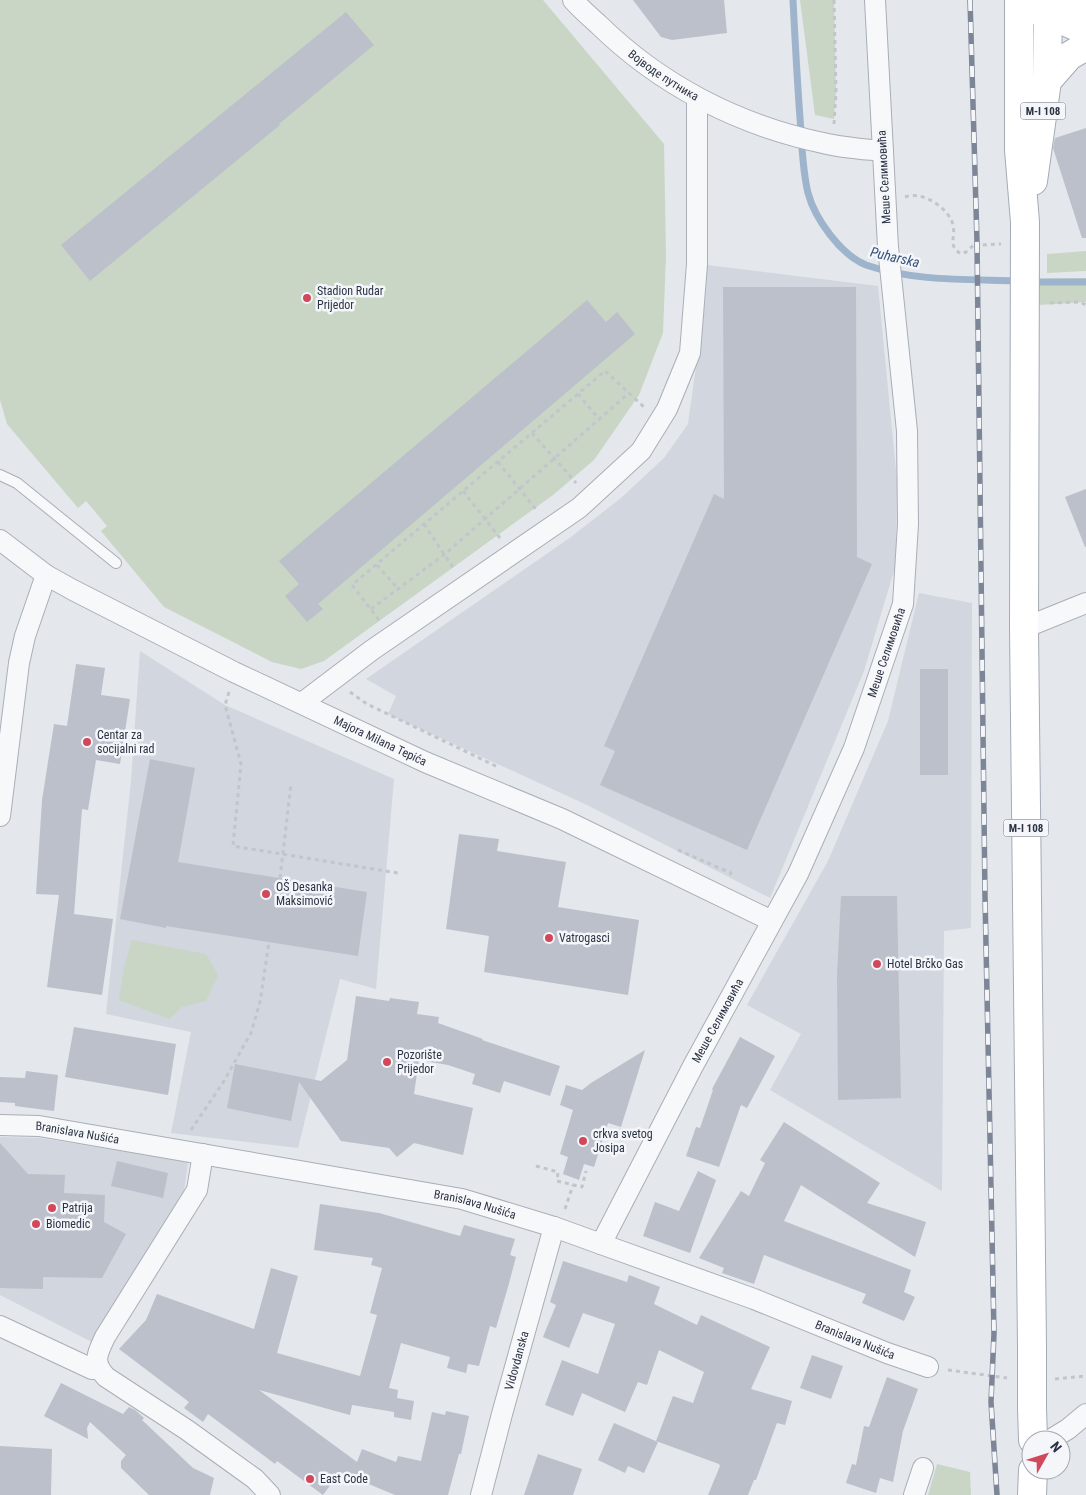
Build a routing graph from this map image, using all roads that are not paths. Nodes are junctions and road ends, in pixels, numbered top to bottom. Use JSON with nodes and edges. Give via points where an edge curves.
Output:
{"nodes":[{"id":1,"x":573,"y":0,"type":"edge"},
{"id":2,"x":875,"y":0,"type":"edge"},
{"id":3,"x":1086,"y":4,"type":"edge"},
{"id":4,"x":1019,"y":5,"type":"edge"},
{"id":5,"x":1048,"y":6,"type":"edge"},
{"id":6,"x":1086,"y":31,"type":"edge"},
{"id":7,"x":1086,"y":46,"type":"edge"},
{"id":8,"x":1047,"y":81,"type":"junction"},
{"id":9,"x":697,"y":98,"type":"junction"},
{"id":10,"x":883,"y":151,"type":"junction"},
{"id":11,"x":1025,"y":237,"type":"junction"},
{"id":12,"x":0,"y":475,"type":"edge"},
{"id":13,"x":0,"y":540,"type":"edge"},
{"id":14,"x":116,"y":563,"type":"dead end"},
{"id":15,"x":46,"y":575,"type":"junction"},
{"id":16,"x":1086,"y":603,"type":"edge"},
{"id":17,"x":1024,"y":628,"type":"junction"},
{"id":18,"x":302,"y":703,"type":"junction"},
{"id":19,"x":0,"y":816,"type":"edge"},
{"id":20,"x":772,"y":921,"type":"junction"},
{"id":21,"x":0,"y":1124,"type":"edge"},
{"id":22,"x":203,"y":1154,"type":"junction"},
{"id":23,"x":554,"y":1227,"type":"junction"},
{"id":24,"x":601,"y":1244,"type":"junction"},
{"id":25,"x":0,"y":1326,"type":"edge"},
{"id":26,"x":928,"y":1367,"type":"dead end"},
{"id":27,"x":98,"y":1369,"type":"junction"},
{"id":28,"x":1086,"y":1414,"type":"edge"},
{"id":29,"x":1033,"y":1430,"type":"edge"},
{"id":30,"x":1066,"y":1430,"type":"edge"},
{"id":31,"x":923,"y":1468,"type":"dead end"},
{"id":32,"x":1033,"y":1480,"type":"edge"},
{"id":33,"x":270,"y":1495,"type":"edge"},
{"id":34,"x":482,"y":1495,"type":"edge"},
{"id":35,"x":914,"y":1495,"type":"edge"},
{"id":36,"x":1032,"y":1495,"type":"edge"}],
"edges":[{"from":1,"to":9,"type":"street","name":"Војводе путника","via":[[619,45]]},
{"from":2,"to":10,"type":"street","name":"Меше Селимовића"},
{"from":3,"to":5,"type":"main road"},
{"from":4,"to":5,"type":"main road"},
{"from":4,"to":11,"type":"main road","number":"M-I 108","via":[[1020,150]]},
{"from":5,"to":6,"type":"main road","via":[[1062,20]]},
{"from":5,"to":8,"type":"main road","number":"M-I 108"},
{"from":7,"to":8,"type":"main road","via":[[1069,56]]},
{"from":8,"to":11,"type":"main road","number":"M-I 108"},
{"from":9,"to":10,"type":"street","name":"Војводе путника","via":[[767,128],[827,144]]},
{"from":9,"to":18,"type":"street","via":[[697,264],[690,353],[667,409],[641,451],[579,508],[391,636]]},
{"from":10,"to":20,"type":"street","name":"Меше Селимовића","via":[[888,248],[906,431],[908,524],[903,604],[854,748],[798,874]]},
{"from":11,"to":17,"type":"main road","number":"M-I 108"},
{"from":12,"to":14,"type":"lane","via":[[17,482]]},
{"from":13,"to":15,"type":"street","name":"Majora Milana Tepića"},
{"from":15,"to":18,"type":"street","name":"Majora Milana Tepića","via":[[234,672]]},
{"from":15,"to":19,"type":"street","via":[[19,663]]},
{"from":16,"to":17,"type":"street"},
{"from":17,"to":29,"type":"main road","number":"M-I 108","bridge":true},
{"from":18,"to":20,"type":"street","name":"Majora Milana Tepića","via":[[425,762],[562,819]]},
{"from":20,"to":24,"type":"street","name":"Меше Селимовића"},
{"from":21,"to":22,"type":"street","name":"Branislava Nušića","via":[[39,1126]]},
{"from":22,"to":23,"type":"street","name":"Branislava Nušića","via":[[462,1199]]},
{"from":22,"to":27,"type":"street","via":[[198,1190],[105,1337],[96,1359]]},
{"from":23,"to":24,"type":"street","name":"Branislava Nušića"},
{"from":23,"to":34,"type":"street","name":"Vidovdanska"},
{"from":24,"to":26,"type":"street","name":"Branislava Nušića"},
{"from":25,"to":27,"type":"street"},
{"from":27,"to":33,"type":"street","via":[[255,1480]]},
{"from":28,"to":30,"type":"street"},
{"from":31,"to":35,"type":"street"},
{"from":32,"to":36,"type":"main road"}]}
